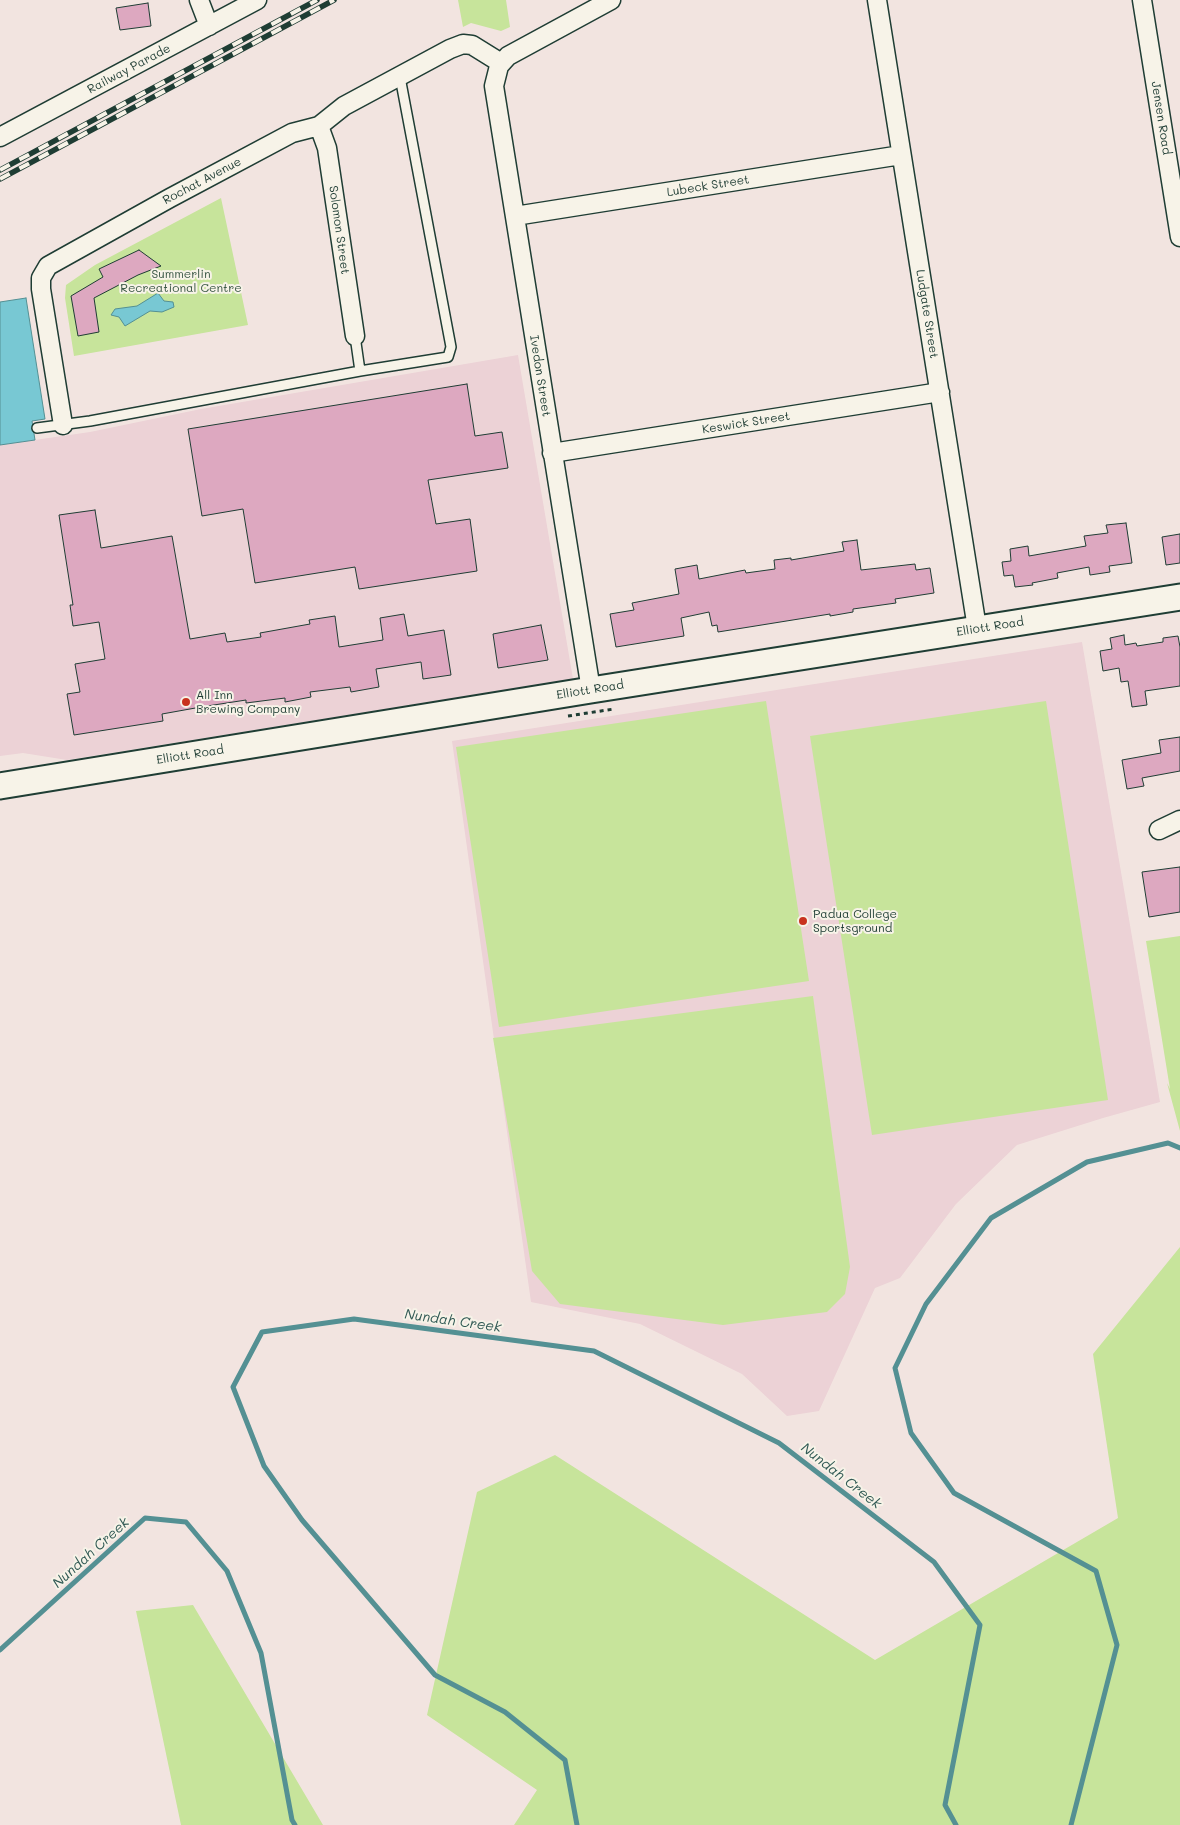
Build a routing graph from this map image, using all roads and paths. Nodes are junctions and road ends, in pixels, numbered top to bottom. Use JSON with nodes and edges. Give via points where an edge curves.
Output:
{"nodes":[{"id":1,"x":199,"y":0,"type":"edge"},
{"id":2,"x":257,"y":0,"type":"edge"},
{"id":3,"x":611,"y":0,"type":"edge"},
{"id":4,"x":877,"y":0,"type":"edge"},
{"id":5,"x":1142,"y":0,"type":"edge"},
{"id":6,"x":209,"y":26,"type":"junction"},
{"id":7,"x":500,"y":63,"type":"junction"},
{"id":8,"x":400,"y":76,"type":"junction"},
{"id":9,"x":319,"y":126,"type":"junction"},
{"id":10,"x":0,"y":137,"type":"edge"},
{"id":11,"x":901,"y":155,"type":"junction"},
{"id":12,"x":515,"y":216,"type":"junction"},
{"id":13,"x":1180,"y":237,"type":"edge"},
{"id":14,"x":355,"y":336,"type":"joint"},
{"id":15,"x":360,"y":371,"type":"junction"},
{"id":16,"x":940,"y":392,"type":"junction"},
{"id":17,"x":63,"y":424,"type":"junction"},
{"id":18,"x":37,"y":428,"type":"dead end"},
{"id":19,"x":552,"y":453,"type":"junction"},
{"id":20,"x":1180,"y":597,"type":"edge"},
{"id":21,"x":977,"y":628,"type":"junction"},
{"id":22,"x":591,"y":690,"type":"junction"},
{"id":23,"x":0,"y":786,"type":"edge"},
{"id":24,"x":1180,"y":820,"type":"edge"},
{"id":25,"x":1159,"y":830,"type":"dead end"}],
"edges":[{"from":1,"to":6,"type":"street"},
{"from":2,"to":6,"type":"street","name":"Railway Parade"},
{"from":3,"to":7,"type":"street","via":[[511,53]]},
{"from":4,"to":11,"type":"street","name":"Ludgate Street"},
{"from":5,"to":13,"type":"street","name":"Jensen Road"},
{"from":6,"to":10,"type":"street","name":"Railway Parade"},
{"from":7,"to":8,"type":"street","name":"Rochat Avenue","via":[[476,47],[463,44]]},
{"from":7,"to":12,"type":"street","name":"Ivedon Street","via":[[494,92]]},
{"from":8,"to":9,"type":"street","name":"Rochat Avenue","via":[[344,106]]},
{"from":8,"to":15,"type":"lane","via":[[451,347],[448,357]]},
{"from":9,"to":14,"type":"street","name":"Solomon Street","via":[[327,148]]},
{"from":9,"to":17,"type":"street","name":"Rochat Avenue","via":[[284,138],[51,263],[44,270],[40,278],[41,289]]},
{"from":11,"to":12,"type":"street","name":"Lubeck Street"},
{"from":11,"to":16,"type":"street","name":"Ludgate Street"},
{"from":12,"to":19,"type":"street","name":"Ivedon Street"},
{"from":14,"to":15,"type":"lane"},
{"from":15,"to":17,"type":"lane"},
{"from":16,"to":19,"type":"street","name":"Keswick Street"},
{"from":16,"to":21,"type":"street","name":"Ludgate Street"},
{"from":17,"to":18,"type":"lane"},
{"from":19,"to":22,"type":"street","name":"Ivedon Street"},
{"from":20,"to":21,"type":"street","name":"Elliott Road"},
{"from":21,"to":22,"type":"street","name":"Elliott Road"},
{"from":22,"to":23,"type":"street","name":"Elliott Road"},
{"from":24,"to":25,"type":"street"}]}
